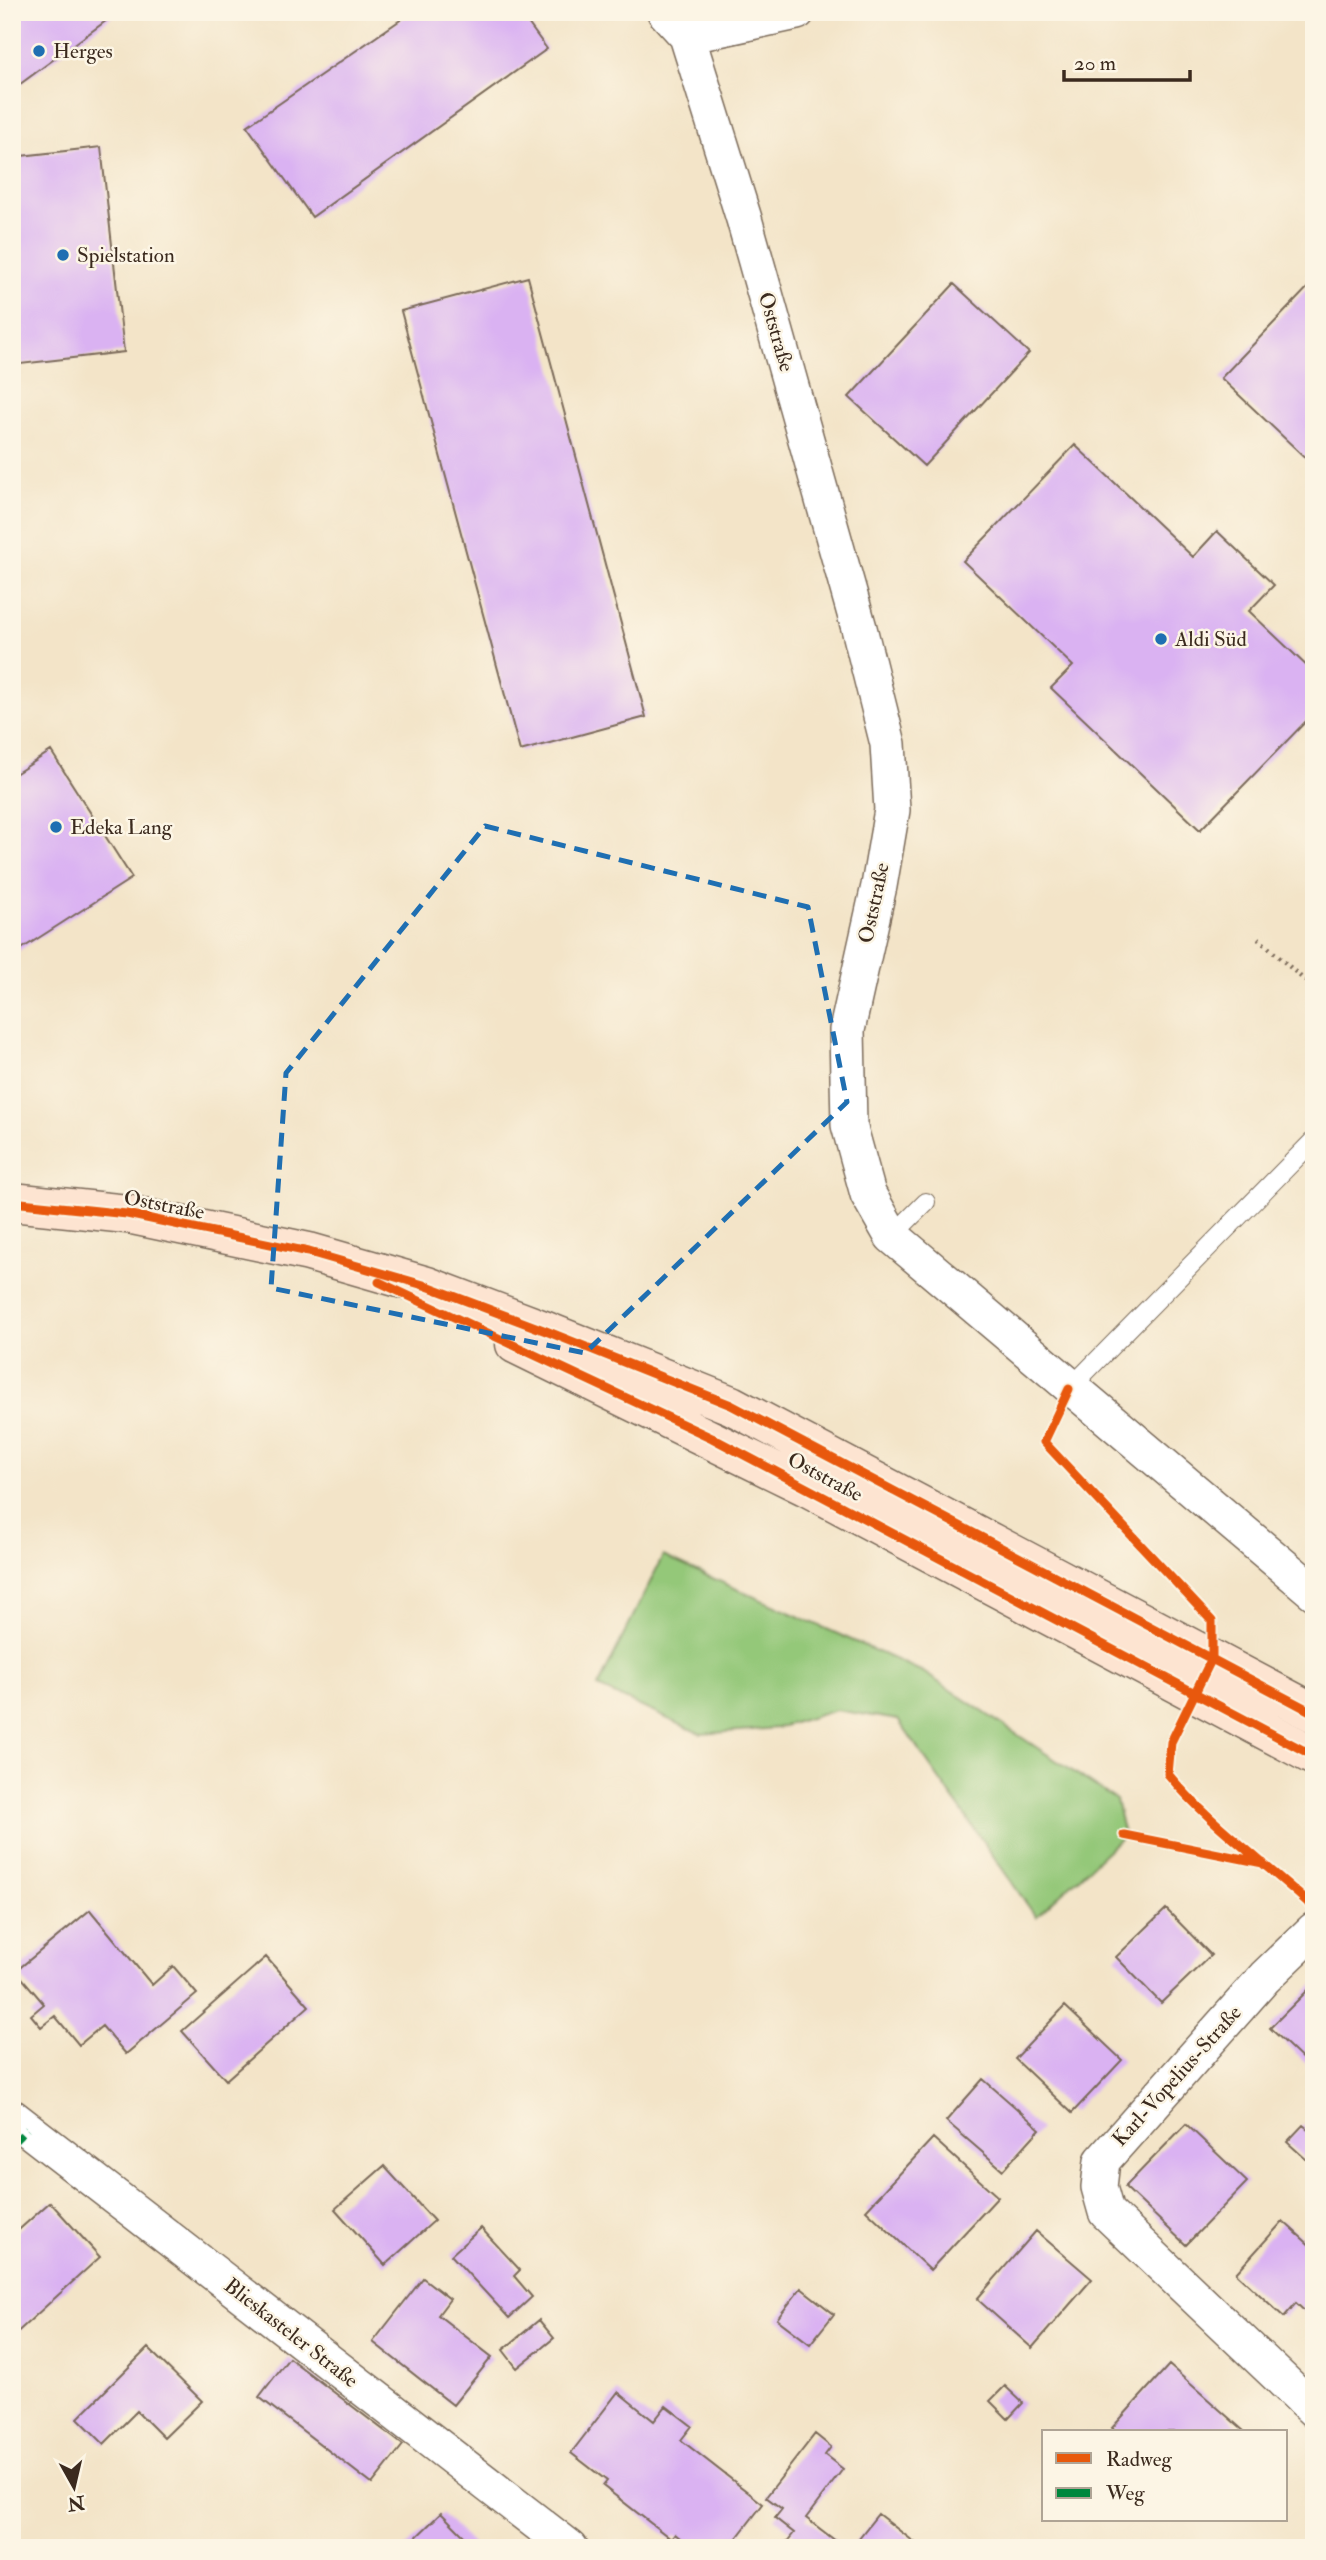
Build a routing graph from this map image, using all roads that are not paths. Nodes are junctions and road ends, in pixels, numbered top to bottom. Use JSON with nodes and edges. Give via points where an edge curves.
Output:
{"nodes":[{"id":1,"x":797,"y":12,"type":"edge"},
{"id":2,"x":676,"y":24,"type":"edge"},
{"id":3,"x":1314,"y":1140,"type":"edge"},
{"id":4,"x":12,"y":1202,"type":"edge"},
{"id":5,"x":926,"y":1202,"type":"dead end"},
{"id":6,"x":892,"y":1237,"type":"junction"},
{"id":7,"x":309,"y":1252,"type":"junction"},
{"id":8,"x":1069,"y":1389,"type":"junction"},
{"id":9,"x":1314,"y":1592,"type":"edge"},
{"id":10,"x":1314,"y":1713,"type":"edge"},
{"id":11,"x":1314,"y":1756,"type":"edge"},
{"id":12,"x":1314,"y":1930,"type":"edge"},
{"id":13,"x":17,"y":2130,"type":"edge"},
{"id":14,"x":1314,"y":2410,"type":"edge"},
{"id":15,"x":570,"y":2548,"type":"edge"}],
"edges":[{"from":1,"to":2,"type":"street"},
{"from":2,"to":6,"type":"street","name":"Oststraße","via":[[744,219],[888,744],[892,810],[847,1030],[849,1125],[868,1194]]},
{"from":3,"to":8,"type":"lane"},
{"from":4,"to":7,"type":"main road","name":"Oststraße","via":[[127,1214]]},
{"from":5,"to":6,"type":"lane"},
{"from":6,"to":8,"type":"street","name":"Oststraße"},
{"from":7,"to":10,"type":"main road","name":"Oststraße","via":[[427,1286],[731,1405]]},
{"from":7,"to":11,"type":"main road","name":"Oststraße","via":[[712,1438]]},
{"from":8,"to":9,"type":"street","name":"Oststraße"},
{"from":12,"to":14,"type":"street","name":"Karl-Vopelius-Straße","via":[[1265,1977],[1102,2161],[1099,2188],[1106,2212]]},
{"from":13,"to":15,"type":"street","name":"Blieskasteler Straße"}]}
